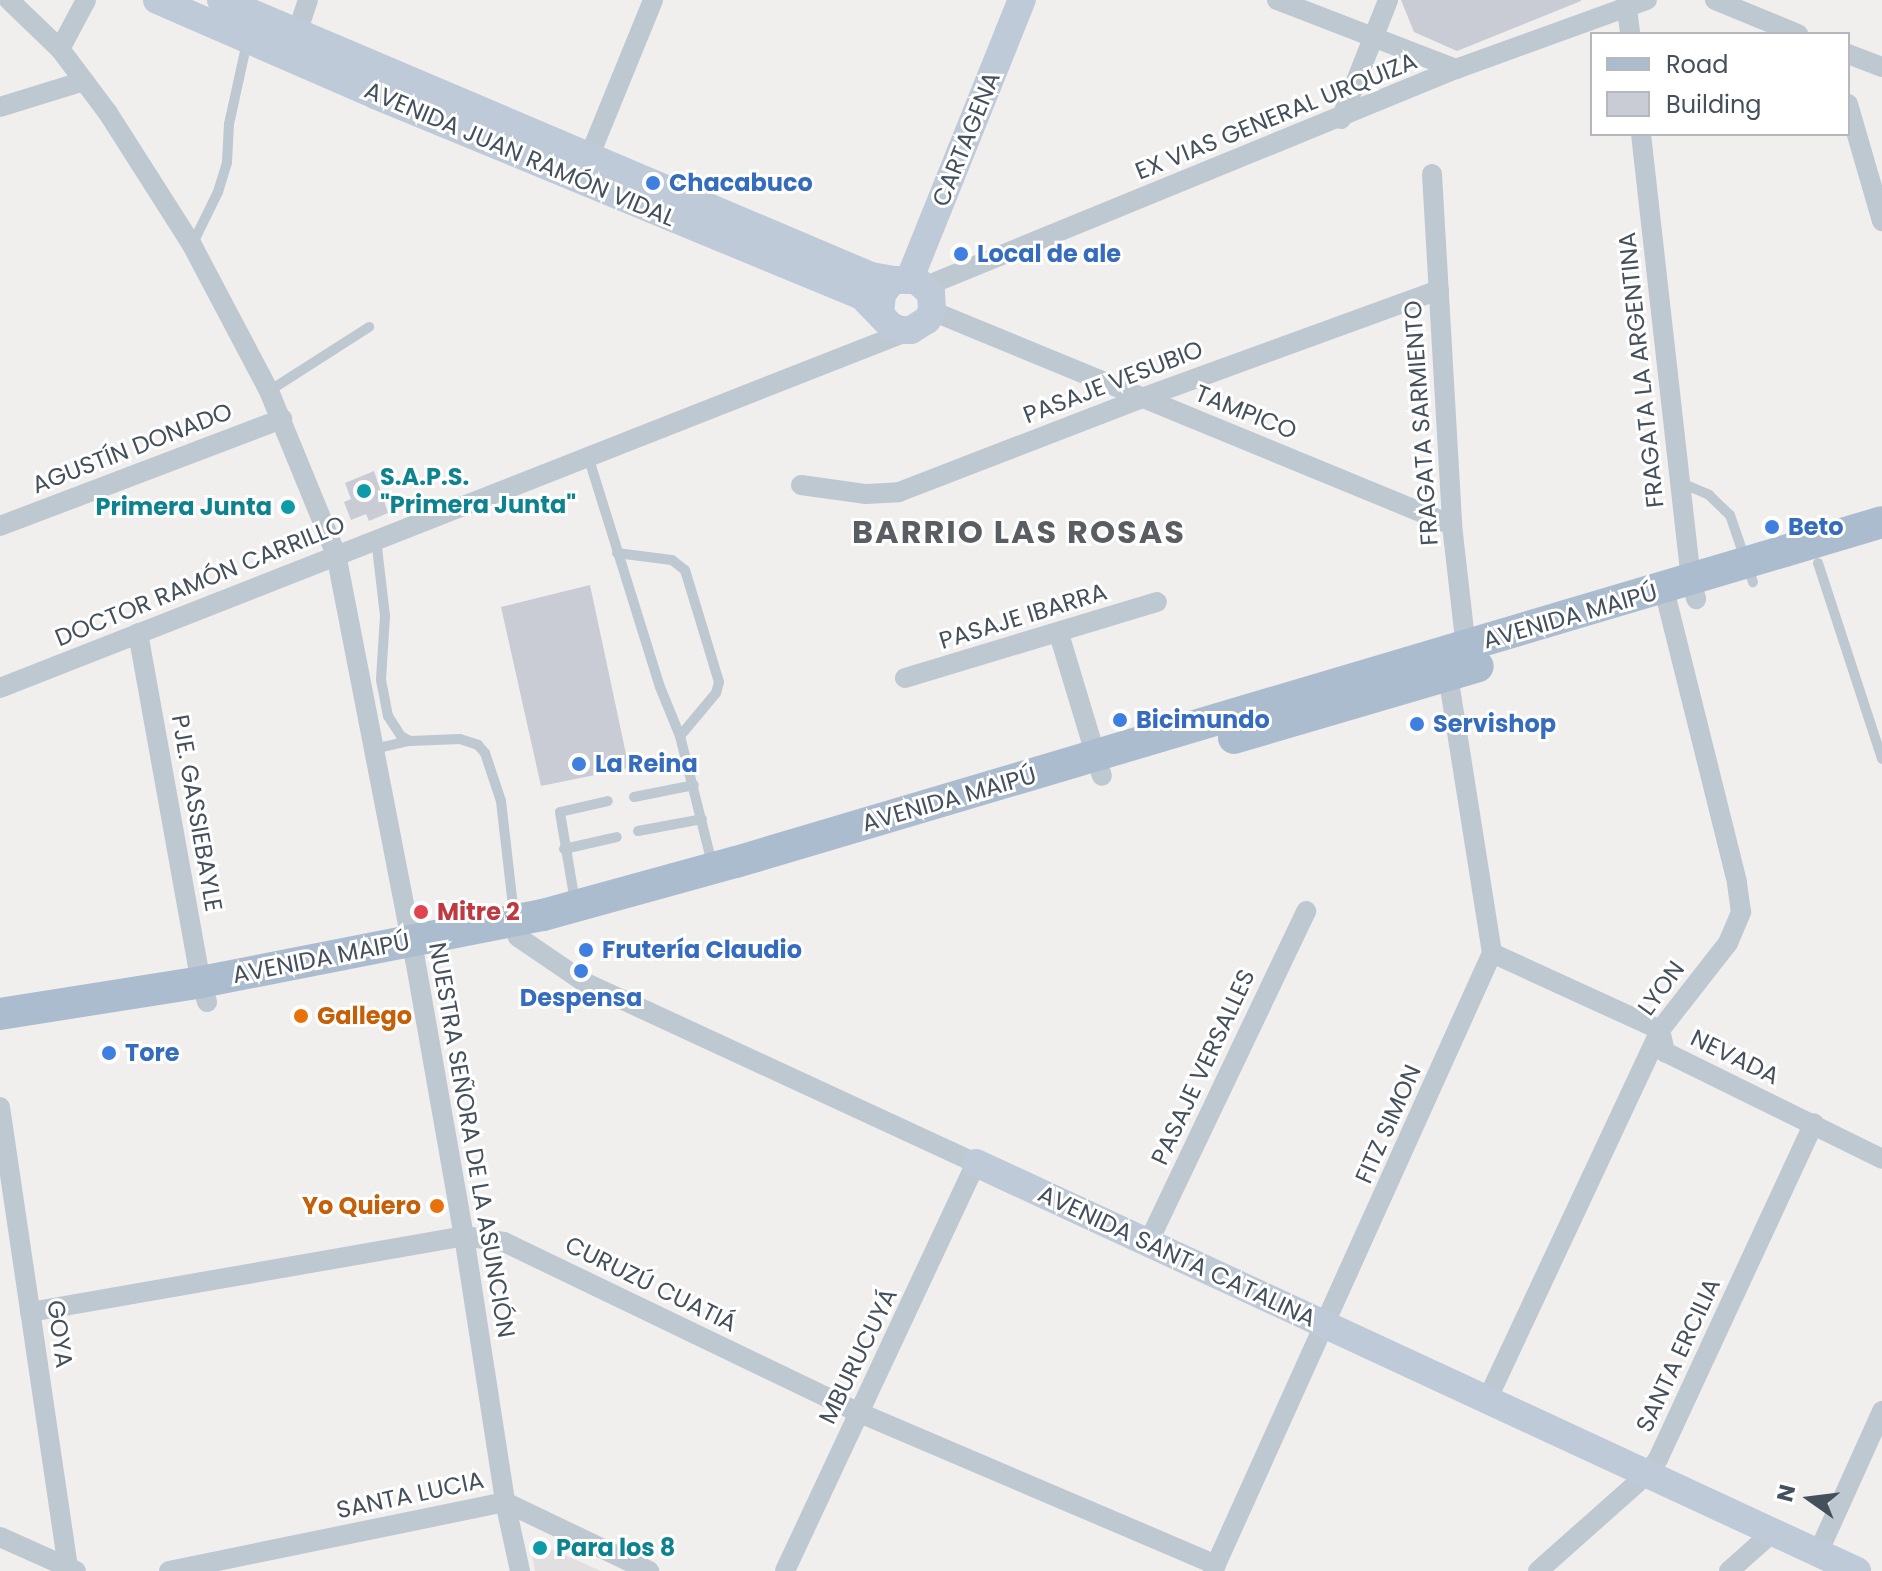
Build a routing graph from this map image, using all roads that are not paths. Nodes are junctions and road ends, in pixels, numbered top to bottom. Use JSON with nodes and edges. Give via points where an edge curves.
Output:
{"nodes":[{"id":1,"x":9,"y":0,"type":"edge"},
{"id":2,"x":86,"y":0,"type":"edge"},
{"id":3,"x":157,"y":0,"type":"edge"},
{"id":4,"x":221,"y":0,"type":"edge"},
{"id":5,"x":308,"y":0,"type":"edge"},
{"id":6,"x":653,"y":0,"type":"edge"},
{"id":7,"x":1022,"y":0,"type":"edge"},
{"id":8,"x":1277,"y":0,"type":"edge"},
{"id":9,"x":1388,"y":0,"type":"edge"},
{"id":10,"x":1647,"y":0,"type":"edge"},
{"id":11,"x":1715,"y":0,"type":"edge"},
{"id":12,"x":1627,"y":8,"type":"junction"},
{"id":13,"x":1630,"y":32,"type":"edge"},
{"id":14,"x":1793,"y":32,"type":"edge"},
{"id":15,"x":1373,"y":38,"type":"junction"},
{"id":16,"x":248,"y":41,"type":"junction"},
{"id":17,"x":293,"y":45,"type":"junction"},
{"id":18,"x":60,"y":49,"type":"junction"},
{"id":19,"x":1850,"y":55,"type":"edge"},
{"id":20,"x":1882,"y":67,"type":"edge"},
{"id":21,"x":1456,"y":69,"type":"junction"},
{"id":22,"x":84,"y":81,"type":"junction"},
{"id":23,"x":0,"y":107,"type":"edge"},
{"id":24,"x":1850,"y":111,"type":"edge"},
{"id":25,"x":1341,"y":119,"type":"junction"},
{"id":26,"x":1641,"y":136,"type":"edge"},
{"id":27,"x":585,"y":169,"type":"junction"},
{"id":28,"x":1432,"y":174,"type":"dead end"},
{"id":29,"x":1882,"y":221,"type":"edge"},
{"id":30,"x":192,"y":245,"type":"junction"},
{"id":31,"x":1439,"y":290,"type":"junction"},
{"id":32,"x":914,"y":297,"type":"junction"},
{"id":33,"x":369,"y":327,"type":"dead end"},
{"id":34,"x":269,"y":391,"type":"junction"},
{"id":35,"x":1142,"y":398,"type":"junction"},
{"id":36,"x":282,"y":419,"type":"junction"},
{"id":37,"x":588,"y":456,"type":"junction"},
{"id":38,"x":1679,"y":482,"type":"junction"},
{"id":39,"x":801,"y":485,"type":"dead end"},
{"id":40,"x":1882,"y":522,"type":"edge"},
{"id":41,"x":1452,"y":525,"type":"junction"},
{"id":42,"x":0,"y":526,"type":"edge"},
{"id":43,"x":376,"y":539,"type":"junction"},
{"id":44,"x":1882,"y":544,"type":"edge"},
{"id":45,"x":617,"y":553,"type":"junction"},
{"id":46,"x":336,"y":554,"type":"junction"},
{"id":47,"x":1818,"y":563,"type":"junction"},
{"id":48,"x":1749,"y":573,"type":"junction"},
{"id":49,"x":1680,"y":594,"type":"junction"},
{"id":50,"x":1157,"y":602,"type":"dead end"},
{"id":51,"x":138,"y":633,"type":"junction"},
{"id":52,"x":1059,"y":634,"type":"junction"},
{"id":53,"x":1461,"y":664,"type":"junction"},
{"id":54,"x":905,"y":678,"type":"dead end"},
{"id":55,"x":0,"y":688,"type":"edge"},
{"id":56,"x":680,"y":736,"type":"junction"},
{"id":57,"x":410,"y":741,"type":"junction"},
{"id":58,"x":374,"y":749,"type":"junction"},
{"id":59,"x":1882,"y":759,"type":"edge"},
{"id":60,"x":1098,"y":766,"type":"junction"},
{"id":61,"x":694,"y":785,"type":"junction"},
{"id":62,"x":634,"y":797,"type":"dead end"},
{"id":63,"x":608,"y":801,"type":"dead end"},
{"id":64,"x":702,"y":819,"type":"junction"},
{"id":65,"x":638,"y":831,"type":"dead end"},
{"id":66,"x":617,"y":837,"type":"dead end"},
{"id":67,"x":564,"y":849,"type":"junction"},
{"id":68,"x":713,"y":869,"type":"junction"},
{"id":69,"x":576,"y":906,"type":"junction"},
{"id":70,"x":1306,"y":911,"type":"dead end"},
{"id":71,"x":516,"y":929,"type":"junction"},
{"id":72,"x":413,"y":950,"type":"junction"},
{"id":73,"x":1492,"y":953,"type":"junction"},
{"id":74,"x":204,"y":992,"type":"junction"},
{"id":75,"x":0,"y":1014,"type":"edge"},
{"id":76,"x":1660,"y":1030,"type":"junction"},
{"id":77,"x":0,"y":1036,"type":"edge"},
{"id":78,"x":0,"y":1107,"type":"edge"},
{"id":79,"x":1814,"y":1123,"type":"junction"},
{"id":80,"x":1882,"y":1159,"type":"edge"},
{"id":81,"x":976,"y":1163,"type":"junction"},
{"id":82,"x":464,"y":1236,"type":"junction"},
{"id":83,"x":1147,"y":1245,"type":"junction"},
{"id":84,"x":30,"y":1312,"type":"junction"},
{"id":85,"x":1327,"y":1325,"type":"junction"},
{"id":86,"x":1487,"y":1400,"type":"junction"},
{"id":87,"x":1882,"y":1411,"type":"edge"},
{"id":88,"x":860,"y":1413,"type":"junction"},
{"id":89,"x":1646,"y":1475,"type":"junction"},
{"id":90,"x":505,"y":1502,"type":"junction"},
{"id":91,"x":1773,"y":1532,"type":"junction"},
{"id":92,"x":0,"y":1537,"type":"edge"},
{"id":93,"x":1818,"y":1553,"type":"junction"},
{"id":94,"x":1214,"y":1568,"type":"edge"},
{"id":95,"x":72,"y":1569,"type":"edge"},
{"id":96,"x":169,"y":1571,"type":"edge"},
{"id":97,"x":520,"y":1571,"type":"edge"},
{"id":98,"x":649,"y":1571,"type":"edge"},
{"id":99,"x":785,"y":1571,"type":"edge"},
{"id":100,"x":1538,"y":1571,"type":"edge"},
{"id":101,"x":1729,"y":1571,"type":"edge"},
{"id":102,"x":1857,"y":1571,"type":"edge"}],
"edges":[{"from":1,"to":18,"type":"street","name":"NUESTRA SEÑORA DE LA ASUNCIÓN"},
{"from":2,"to":18,"type":"street"},
{"from":3,"to":16,"type":"street","name":"AVENIDA JUAN RAMÓN VIDAL"},
{"from":4,"to":17,"type":"street","name":"AVENIDA JUAN RAMÓN VIDAL"},
{"from":5,"to":17,"type":"street"},
{"from":6,"to":27,"type":"street"},
{"from":7,"to":32,"type":"street","name":"CARTAGENA"},
{"from":8,"to":15,"type":"street"},
{"from":9,"to":15,"type":"street"},
{"from":10,"to":12,"type":"street","name":"EX VIAS GENERAL URQUIZA"},
{"from":11,"to":14,"type":"street"},
{"from":12,"to":13,"type":"street"},
{"from":12,"to":21,"type":"street","name":"EX VIAS GENERAL URQUIZA"},
{"from":15,"to":21,"type":"street"},
{"from":15,"to":25,"type":"street"},
{"from":16,"to":17,"type":"street","name":"AVENIDA JUAN RAMÓN VIDAL"},
{"from":16,"to":30,"type":"lane","via":[[229,124],[227,162]]},
{"from":17,"to":27,"type":"street","name":"AVENIDA JUAN RAMÓN VIDAL"},
{"from":18,"to":22,"type":"street","name":"NUESTRA SEÑORA DE LA ASUNCIÓN"},
{"from":19,"to":20,"type":"street"},
{"from":21,"to":25,"type":"street","name":"EX VIAS GENERAL URQUIZA"},
{"from":22,"to":23,"type":"street"},
{"from":22,"to":30,"type":"street","name":"NUESTRA SEÑORA DE LA ASUNCIÓN"},
{"from":24,"to":29,"type":"street"},
{"from":25,"to":32,"type":"street","name":"EX VIAS GENERAL URQUIZA"},
{"from":26,"to":38,"type":"street","name":"FRAGATA LA ARGENTINA"},
{"from":27,"to":32,"type":"street","name":"AVENIDA JUAN RAMÓN VIDAL"},
{"from":27,"to":32,"type":"street","name":"AVENIDA JUAN RAMÓN VIDAL","via":[[862,296],[891,326]]},
{"from":28,"to":31,"type":"street","name":"FRAGATA SARMIENTO"},
{"from":30,"to":34,"type":"street","name":"NUESTRA SEÑORA DE LA ASUNCIÓN"},
{"from":31,"to":35,"type":"street","name":"PASAJE VESUBIO"},
{"from":31,"to":41,"type":"street","name":"FRAGATA SARMIENTO"},
{"from":32,"to":35,"type":"street","name":"TAMPICO"},
{"from":32,"to":37,"type":"street","name":"DOCTOR RAMÓN CARRILLO"},
{"from":33,"to":34,"type":"lane"},
{"from":34,"to":36,"type":"street","name":"NUESTRA SEÑORA DE LA ASUNCIÓN"},
{"from":35,"to":39,"type":"street","name":"PASAJE VESUBIO","via":[[899,492],[866,494]]},
{"from":35,"to":41,"type":"street","name":"TAMPICO"},
{"from":36,"to":42,"type":"street","name":"AGUSTÍN DONADO"},
{"from":36,"to":46,"type":"street","name":"NUESTRA SEÑORA DE LA ASUNCIÓN"},
{"from":37,"to":43,"type":"street","name":"DOCTOR RAMÓN CARRILLO"},
{"from":37,"to":45,"type":"lane"},
{"from":38,"to":48,"type":"lane","via":[[1709,495],[1730,515]]},
{"from":38,"to":49,"type":"street","name":"FRAGATA LA ARGENTINA"},
{"from":40,"to":48,"type":"main road","name":"AVENIDA MAIPÚ"},
{"from":41,"to":53,"type":"street","name":"FRAGATA SARMIENTO"},
{"from":43,"to":46,"type":"street","name":"DOCTOR RAMÓN CARRILLO"},
{"from":43,"to":57,"type":"lane","via":[[383,581],[384,699],[393,726]]},
{"from":44,"to":47,"type":"main road","name":"AVENIDA MAIPÚ"},
{"from":45,"to":56,"type":"lane"},
{"from":45,"to":56,"type":"lane","via":[[672,560],[685,570],[719,682],[716,693]]},
{"from":46,"to":51,"type":"street","name":"DOCTOR RAMÓN CARRILLO"},
{"from":46,"to":58,"type":"street","name":"NUESTRA SEÑORA DE LA ASUNCIÓN"},
{"from":47,"to":48,"type":"main road","name":"AVENIDA MAIPÚ"},
{"from":47,"to":59,"type":"lane"},
{"from":48,"to":49,"type":"main road","name":"AVENIDA MAIPÚ"},
{"from":49,"to":53,"type":"main road","name":"AVENIDA MAIPÚ"},
{"from":49,"to":76,"type":"street","name":"LYON","via":[[1741,912],[1728,943]]},
{"from":50,"to":52,"type":"street","name":"PASAJE IBARRA"},
{"from":51,"to":55,"type":"street","name":"DOCTOR RAMÓN CARRILLO"},
{"from":51,"to":74,"type":"street","name":"PJE. GASSIEBAYLE"},
{"from":52,"to":54,"type":"street","name":"PASAJE IBARRA"},
{"from":52,"to":60,"type":"street"},
{"from":53,"to":60,"type":"main road","name":"AVENIDA MAIPÚ"},
{"from":53,"to":73,"type":"street"},
{"from":56,"to":61,"type":"lane"},
{"from":57,"to":58,"type":"lane"},
{"from":57,"to":71,"type":"lane","via":[[460,739],[485,753],[501,801]]},
{"from":58,"to":72,"type":"street","name":"NUESTRA SEÑORA DE LA ASUNCIÓN"},
{"from":60,"to":68,"type":"main road","name":"AVENIDA MAIPÚ"},
{"from":60,"to":71,"type":"main road","name":"AVENIDA MAIPÚ","via":[[722,885]]},
{"from":61,"to":62,"type":"lane"},
{"from":61,"to":64,"type":"lane"},
{"from":63,"to":67,"type":"lane","via":[[560,812]]},
{"from":64,"to":65,"type":"lane"},
{"from":64,"to":68,"type":"lane"},
{"from":66,"to":67,"type":"lane"},
{"from":67,"to":69,"type":"lane"},
{"from":68,"to":69,"type":"main road","name":"AVENIDA MAIPÚ"},
{"from":69,"to":71,"type":"main road","name":"AVENIDA MAIPÚ"},
{"from":70,"to":83,"type":"street","name":"PASAJE VERSALLES"},
{"from":71,"to":72,"type":"main road","name":"AVENIDA MAIPÚ"},
{"from":71,"to":81,"type":"street","name":"AVENIDA SANTA CATALINA","via":[[584,982]]},
{"from":72,"to":74,"type":"main road","name":"AVENIDA MAIPÚ"},
{"from":72,"to":82,"type":"street","name":"NUESTRA SEÑORA DE LA ASUNCIÓN"},
{"from":73,"to":76,"type":"street","name":"NEVADA"},
{"from":73,"to":85,"type":"street","name":"FITZ SIMON"},
{"from":74,"to":75,"type":"main road","name":"AVENIDA MAIPÚ"},
{"from":74,"to":77,"type":"main road","name":"AVENIDA MAIPÚ"},
{"from":76,"to":79,"type":"street","name":"NEVADA","via":[[1665,1052]]},
{"from":76,"to":86,"type":"street","name":"LYON"},
{"from":78,"to":84,"type":"street","name":"GOYA"},
{"from":79,"to":80,"type":"street","name":"NEVADA"},
{"from":79,"to":89,"type":"street","name":"SANTA ERCILIA","via":[[1665,1445]]},
{"from":81,"to":83,"type":"street","name":"AVENIDA SANTA CATALINA"},
{"from":81,"to":88,"type":"street","name":"MBURUCUYÁ"},
{"from":82,"to":84,"type":"street","name":"CURUZÚ CUATIÁ"},
{"from":82,"to":88,"type":"street","name":"CURUZÚ CUATIÁ","via":[[504,1242]]},
{"from":82,"to":90,"type":"street","name":"NUESTRA SEÑORA DE LA ASUNCIÓN"},
{"from":83,"to":85,"type":"street","name":"AVENIDA SANTA CATALINA"},
{"from":84,"to":95,"type":"street","name":"GOYA"},
{"from":85,"to":86,"type":"street","name":"AVENIDA SANTA CATALINA"},
{"from":85,"to":94,"type":"street","name":"FITZ SIMON"},
{"from":86,"to":89,"type":"street","name":"AVENIDA SANTA CATALINA"},
{"from":87,"to":93,"type":"street"},
{"from":88,"to":94,"type":"street","name":"CURUZÚ CUATIÁ"},
{"from":88,"to":99,"type":"street","name":"MBURUCUYÁ"},
{"from":89,"to":91,"type":"street","name":"AVENIDA SANTA CATALINA"},
{"from":89,"to":100,"type":"street","name":"SANTA ERCILIA"},
{"from":90,"to":96,"type":"street","name":"SANTA LUCIA"},
{"from":90,"to":97,"type":"street","name":"NUESTRA SEÑORA DE LA ASUNCIÓN"},
{"from":90,"to":98,"type":"street","name":"SANTA LUCIA"},
{"from":91,"to":93,"type":"street","name":"AVENIDA SANTA CATALINA"},
{"from":91,"to":101,"type":"street"},
{"from":92,"to":95,"type":"street"},
{"from":93,"to":102,"type":"street","name":"AVENIDA SANTA CATALINA"}]}
